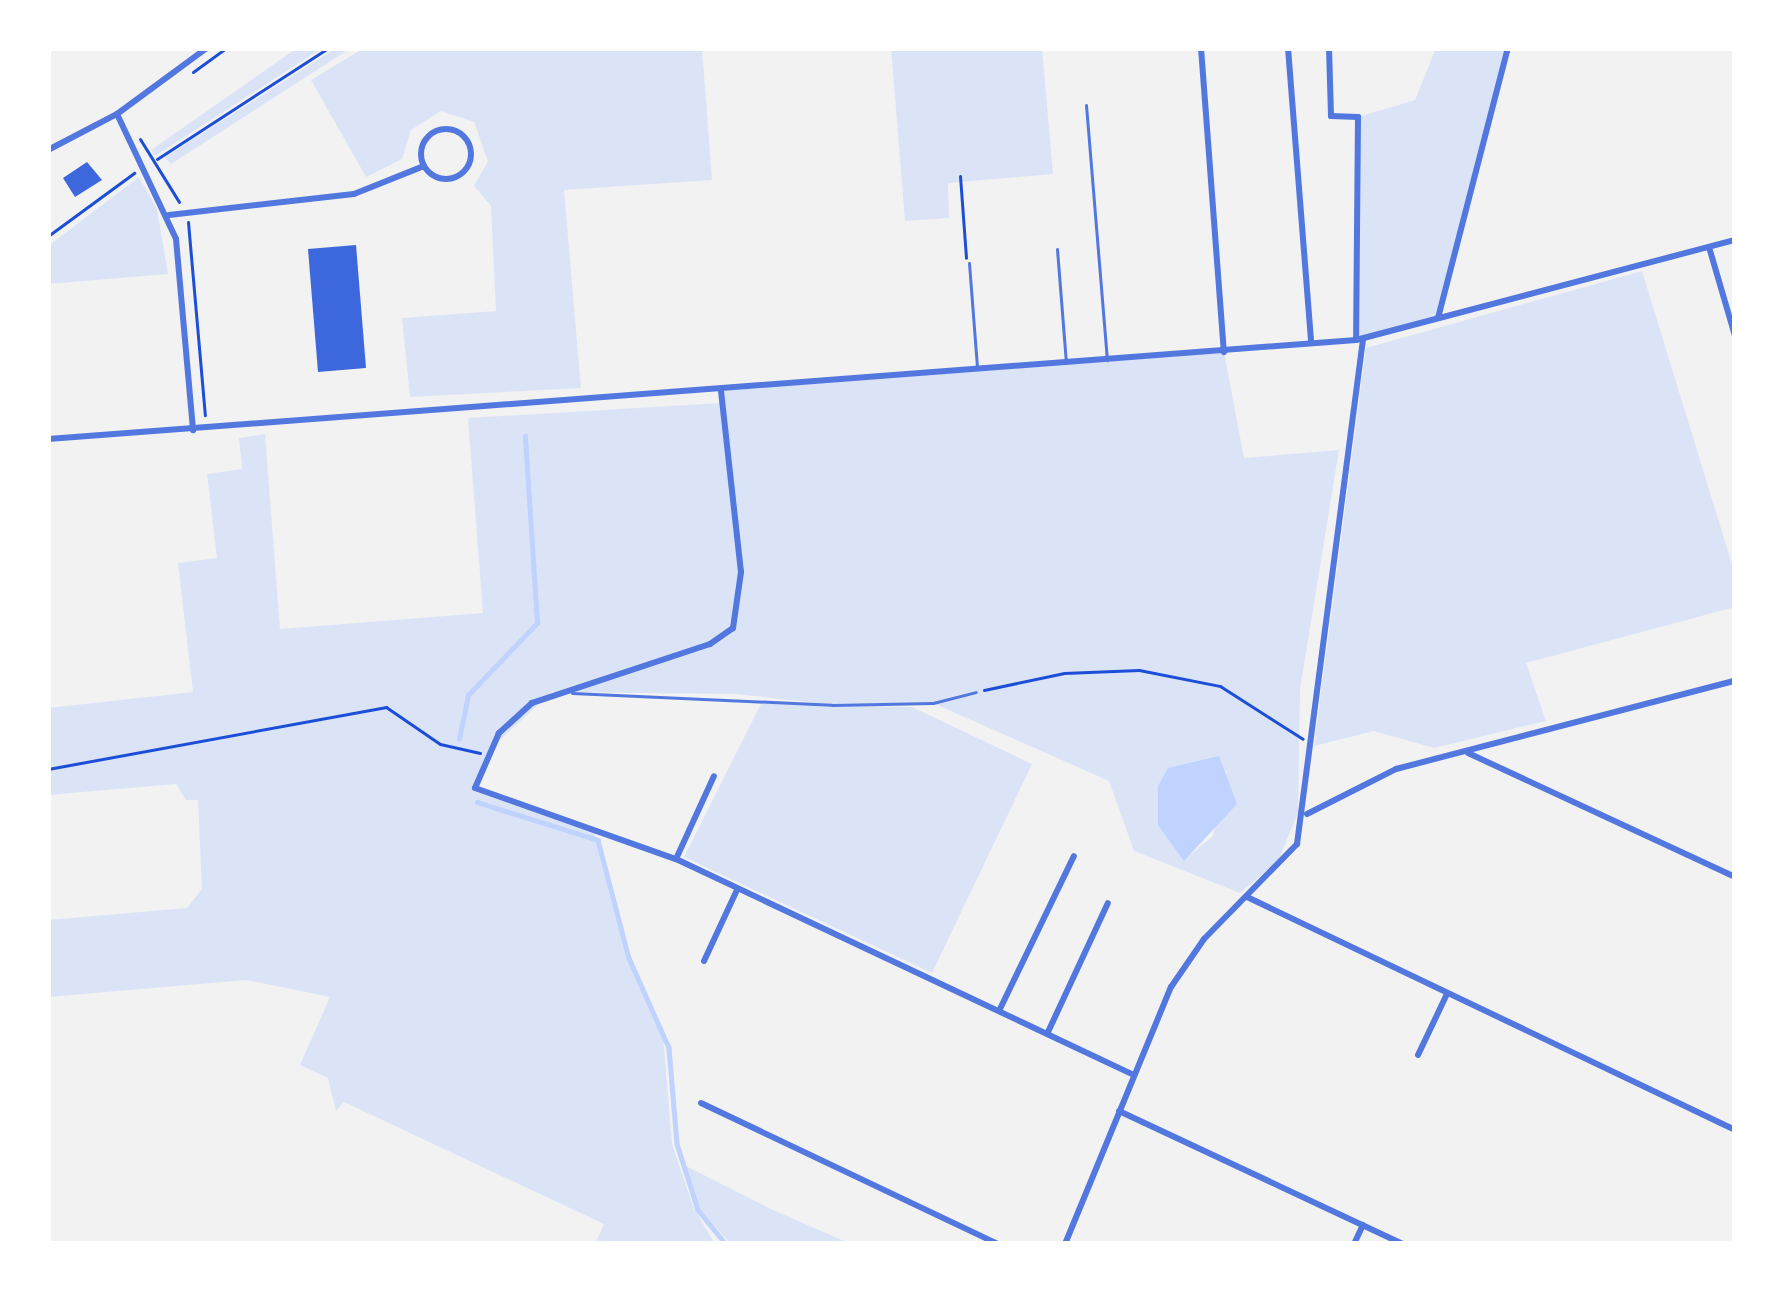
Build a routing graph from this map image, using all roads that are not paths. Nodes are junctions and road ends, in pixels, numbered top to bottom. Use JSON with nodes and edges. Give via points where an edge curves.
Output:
{"nodes":[{"id":1,"x":207,"y":48,"type":"edge"},
{"id":2,"x":1201,"y":48,"type":"edge"},
{"id":3,"x":1288,"y":48,"type":"edge"},
{"id":4,"x":1329,"y":48,"type":"edge"},
{"id":5,"x":1508,"y":48,"type":"edge"},
{"id":6,"x":1086,"y":105,"type":"dead end"},
{"id":7,"x":117,"y":114,"type":"junction"},
{"id":8,"x":48,"y":150,"type":"edge"},
{"id":9,"x":424,"y":166,"type":"junction"},
{"id":10,"x":169,"y":215,"type":"junction"},
{"id":11,"x":1735,"y":240,"type":"edge"},
{"id":12,"x":1709,"y":247,"type":"junction"},
{"id":13,"x":1058,"y":249,"type":"dead end"},
{"id":14,"x":969,"y":263,"type":"road end"},
{"id":15,"x":1438,"y":318,"type":"junction"},
{"id":16,"x":1735,"y":336,"type":"edge"},
{"id":17,"x":1360,"y":339,"type":"junction"},
{"id":18,"x":1312,"y":344,"type":"junction"},
{"id":19,"x":1224,"y":352,"type":"junction"},
{"id":20,"x":1107,"y":362,"type":"junction"},
{"id":21,"x":1066,"y":364,"type":"junction"},
{"id":22,"x":978,"y":370,"type":"junction"},
{"id":23,"x":721,"y":391,"type":"junction"},
{"id":24,"x":193,"y":430,"type":"junction"},
{"id":25,"x":48,"y":439,"type":"edge"},
{"id":26,"x":1735,"y":681,"type":"edge"},
{"id":27,"x":552,"y":692,"type":"junction"},
{"id":28,"x":976,"y":692,"type":"road end"},
{"id":29,"x":1464,"y":751,"type":"junction"},
{"id":30,"x":715,"y":776,"type":"dead end"},
{"id":31,"x":1306,"y":814,"type":"junction"},
{"id":32,"x":1074,"y":856,"type":"dead end"},
{"id":33,"x":676,"y":859,"type":"junction"},
{"id":34,"x":1735,"y":877,"type":"edge"},
{"id":35,"x":737,"y":890,"type":"junction"},
{"id":36,"x":1246,"y":897,"type":"junction"},
{"id":37,"x":1108,"y":903,"type":"dead end"},
{"id":38,"x":704,"y":961,"type":"dead end"},
{"id":39,"x":1447,"y":994,"type":"junction"},
{"id":40,"x":999,"y":1011,"type":"junction"},
{"id":41,"x":1048,"y":1032,"type":"junction"},
{"id":42,"x":1418,"y":1055,"type":"dead end"},
{"id":43,"x":1134,"y":1075,"type":"junction"},
{"id":44,"x":701,"y":1103,"type":"dead end"},
{"id":45,"x":1119,"y":1111,"type":"junction"},
{"id":46,"x":1735,"y":1130,"type":"edge"},
{"id":47,"x":1363,"y":1226,"type":"junction"},
{"id":48,"x":998,"y":1244,"type":"edge"},
{"id":49,"x":1065,"y":1244,"type":"edge"},
{"id":50,"x":1354,"y":1244,"type":"edge"},
{"id":51,"x":1403,"y":1244,"type":"edge"}],
"edges":[{"from":1,"to":7,"type":"street"},
{"from":2,"to":19,"type":"street"},
{"from":3,"to":18,"type":"street"},
{"from":4,"to":17,"type":"street","via":[[1331,116],[1358,117]]},
{"from":5,"to":15,"type":"street"},
{"from":6,"to":20,"type":"lane"},
{"from":7,"to":8,"type":"street"},
{"from":7,"to":10,"type":"street"},
{"from":9,"to":9,"type":"street","via":[[442,178],[463,172],[466,138],[454,130],[432,133],[422,144]]},
{"from":9,"to":10,"type":"street","via":[[354,194]]},
{"from":10,"to":24,"type":"street","via":[[181,264]]},
{"from":11,"to":12,"type":"street"},
{"from":12,"to":15,"type":"street"},
{"from":12,"to":16,"type":"street"},
{"from":13,"to":21,"type":"lane"},
{"from":14,"to":22,"type":"lane"},
{"from":15,"to":17,"type":"street"},
{"from":17,"to":18,"type":"street"},
{"from":17,"to":31,"type":"street","via":[[1306,740]]},
{"from":18,"to":19,"type":"street"},
{"from":19,"to":20,"type":"street"},
{"from":20,"to":21,"type":"street"},
{"from":21,"to":22,"type":"street"},
{"from":22,"to":23,"type":"street"},
{"from":23,"to":24,"type":"street"},
{"from":23,"to":27,"type":"street","via":[[741,572],[738,619],[697,649]]},
{"from":24,"to":25,"type":"street"},
{"from":26,"to":29,"type":"street"},
{"from":27,"to":28,"type":"lane","via":[[832,704],[933,703]]},
{"from":27,"to":33,"type":"street","via":[[514,717],[488,751],[475,788]]},
{"from":29,"to":31,"type":"street","via":[[1396,769]]},
{"from":29,"to":34,"type":"street"},
{"from":30,"to":33,"type":"street"},
{"from":31,"to":36,"type":"street","via":[[1297,844]]},
{"from":32,"to":40,"type":"street"},
{"from":33,"to":35,"type":"street"},
{"from":35,"to":38,"type":"street"},
{"from":35,"to":40,"type":"street"},
{"from":36,"to":39,"type":"street"},
{"from":36,"to":43,"type":"street","via":[[1186,962]]},
{"from":37,"to":41,"type":"street"},
{"from":39,"to":42,"type":"street"},
{"from":39,"to":46,"type":"street"},
{"from":40,"to":41,"type":"street"},
{"from":41,"to":43,"type":"street"},
{"from":43,"to":45,"type":"street"},
{"from":44,"to":48,"type":"street"},
{"from":45,"to":47,"type":"street"},
{"from":45,"to":49,"type":"street"},
{"from":47,"to":50,"type":"street"},
{"from":47,"to":51,"type":"street"}]}
